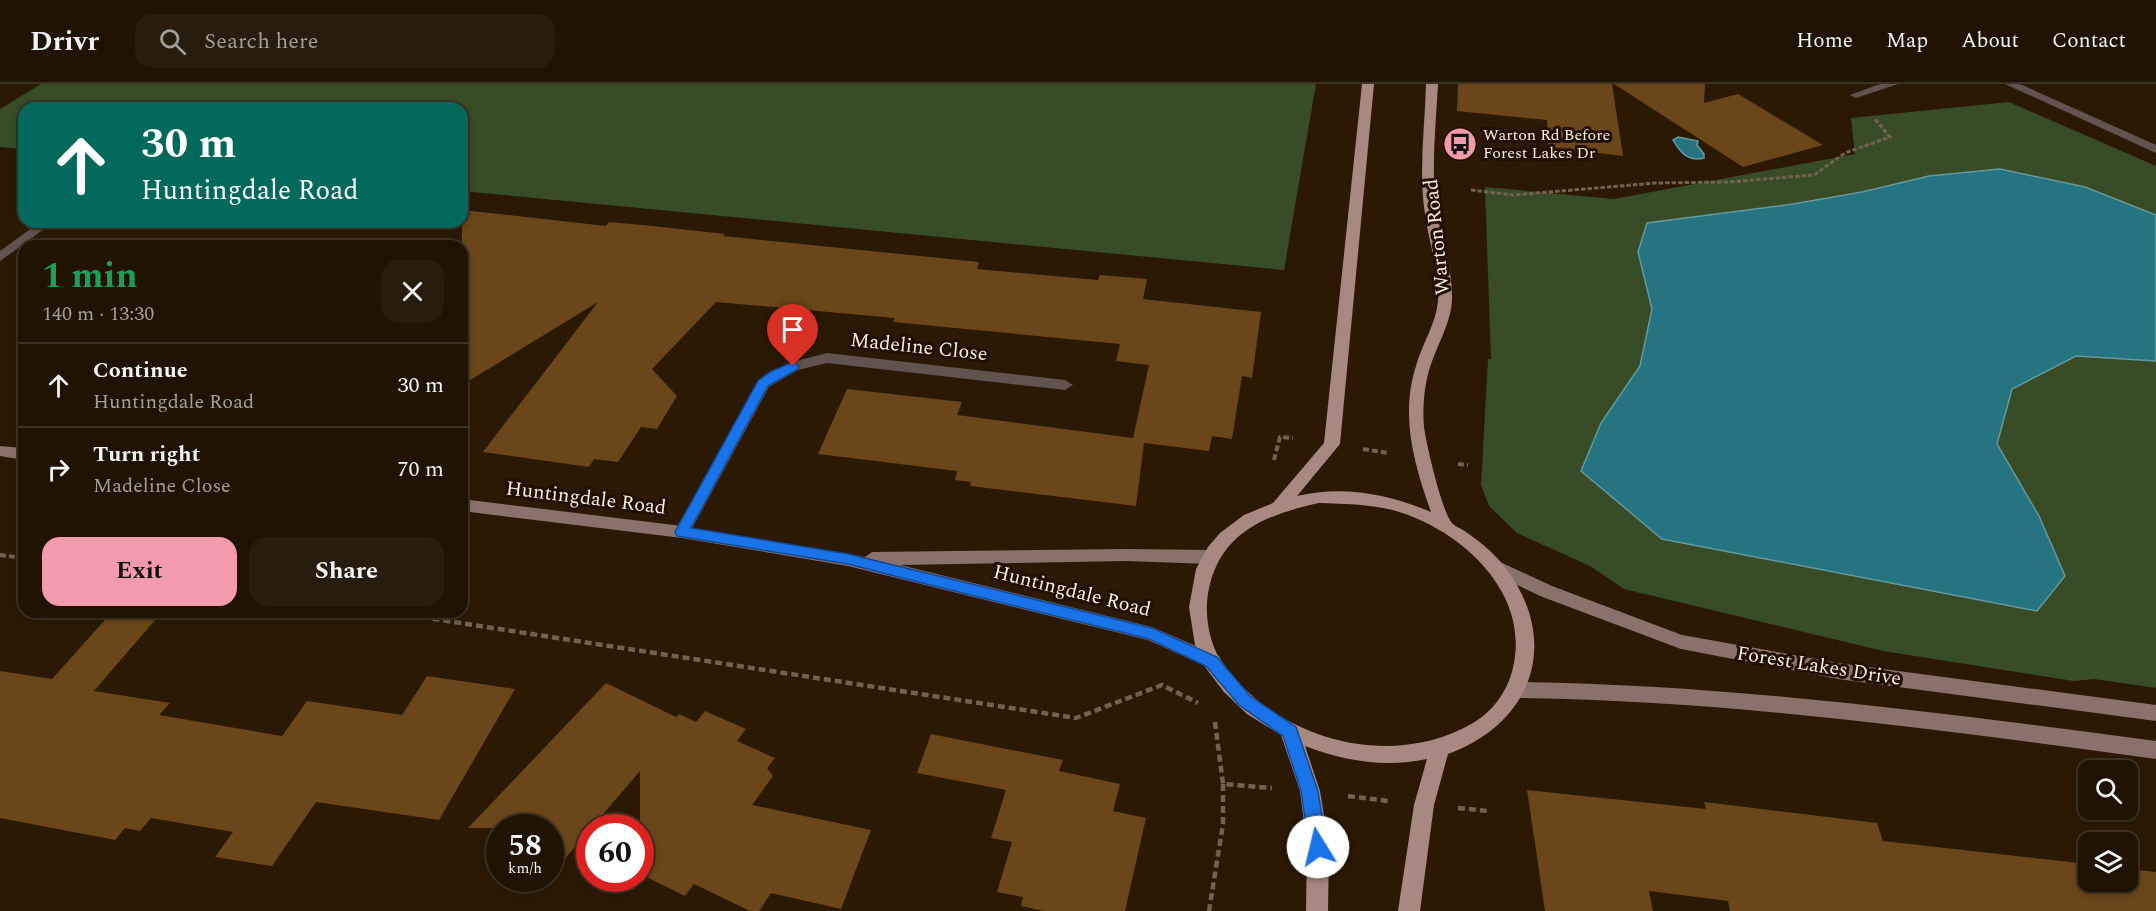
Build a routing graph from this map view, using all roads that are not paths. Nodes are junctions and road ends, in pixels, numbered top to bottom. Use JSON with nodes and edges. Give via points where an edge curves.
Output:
{"nodes":[{"id":1,"x":1368,"y":84,"type":"edge"},
{"id":2,"x":1432,"y":84,"type":"edge"},
{"id":3,"x":1892,"y":84,"type":"edge"},
{"id":4,"x":2011,"y":84,"type":"edge"},
{"id":5,"x":1856,"y":95,"type":"road end"},
{"id":6,"x":2156,"y":149,"type":"edge"},
{"id":7,"x":40,"y":228,"type":"edge"},
{"id":8,"x":23,"y":240,"type":"edge"},
{"id":9,"x":18,"y":244,"type":"edge"},
{"id":10,"x":0,"y":257,"type":"edge"},
{"id":11,"x":1065,"y":385,"type":"dead end"},
{"id":12,"x":0,"y":451,"type":"edge"},
{"id":13,"x":18,"y":453,"type":"edge"},
{"id":14,"x":1280,"y":505,"type":"junction"},
{"id":15,"x":468,"y":506,"type":"edge"},
{"id":16,"x":1444,"y":525,"type":"junction"},
{"id":17,"x":682,"y":532,"type":"junction"},
{"id":18,"x":1210,"y":557,"type":"junction"},
{"id":19,"x":848,"y":559,"type":"junction"},
{"id":20,"x":1496,"y":567,"type":"junction"},
{"id":21,"x":1212,"y":661,"type":"junction"},
{"id":22,"x":1518,"y":690,"type":"junction"},
{"id":23,"x":2156,"y":713,"type":"edge"},
{"id":24,"x":1290,"y":732,"type":"junction"},
{"id":25,"x":1440,"y":748,"type":"junction"},
{"id":26,"x":2156,"y":750,"type":"edge"},
{"id":27,"x":1317,"y":911,"type":"edge"},
{"id":28,"x":1409,"y":911,"type":"edge"}],
"edges":[{"from":1,"to":14,"type":"main road","via":[[1332,444]]},
{"from":2,"to":16,"type":"main road","name":"Warton Road","via":[[1430,205],[1445,292],[1444,310],[1423,366],[1415,405],[1415,435]]},
{"from":3,"to":5,"type":"street"},
{"from":4,"to":6,"type":"street"},
{"from":7,"to":8,"type":"street"},
{"from":9,"to":10,"type":"street"},
{"from":11,"to":17,"type":"street","name":"Madeline Close","via":[[842,359],[827,358],[793,366],[763,384]]},
{"from":12,"to":13,"type":"main road"},
{"from":14,"to":16,"type":"main road","via":[[1319,497],[1361,498],[1404,508]]},
{"from":14,"to":18,"type":"main road","via":[[1239,526]]},
{"from":15,"to":17,"type":"main road","name":"Huntingdale Road"},
{"from":16,"to":20,"type":"main road"},
{"from":17,"to":19,"type":"main road","name":"Huntingdale Road"},
{"from":18,"to":19,"type":"main road","name":"Huntingdale Road"},
{"from":18,"to":21,"type":"main road","via":[[1198,589],[1198,625]]},
{"from":19,"to":21,"type":"main road","name":"Huntingdale Road","via":[[1152,634]]},
{"from":20,"to":22,"type":"main road","via":[[1521,606],[1528,649]]},
{"from":20,"to":23,"type":"main road","name":"Forest Lakes Drive","via":[[1546,591],[1681,642],[1838,671]]},
{"from":21,"to":24,"type":"main road","via":[[1244,701]]},
{"from":22,"to":25,"type":"main road","via":[[1488,725]]},
{"from":22,"to":26,"type":"main road","name":"Forest Lakes Drive","via":[[1580,689],[1845,709]]},
{"from":24,"to":25,"type":"main road","via":[[1340,750],[1391,755]]},
{"from":24,"to":27,"type":"main road","via":[[1310,791],[1318,847]]},
{"from":25,"to":28,"type":"main road","via":[[1424,805]]}]}
